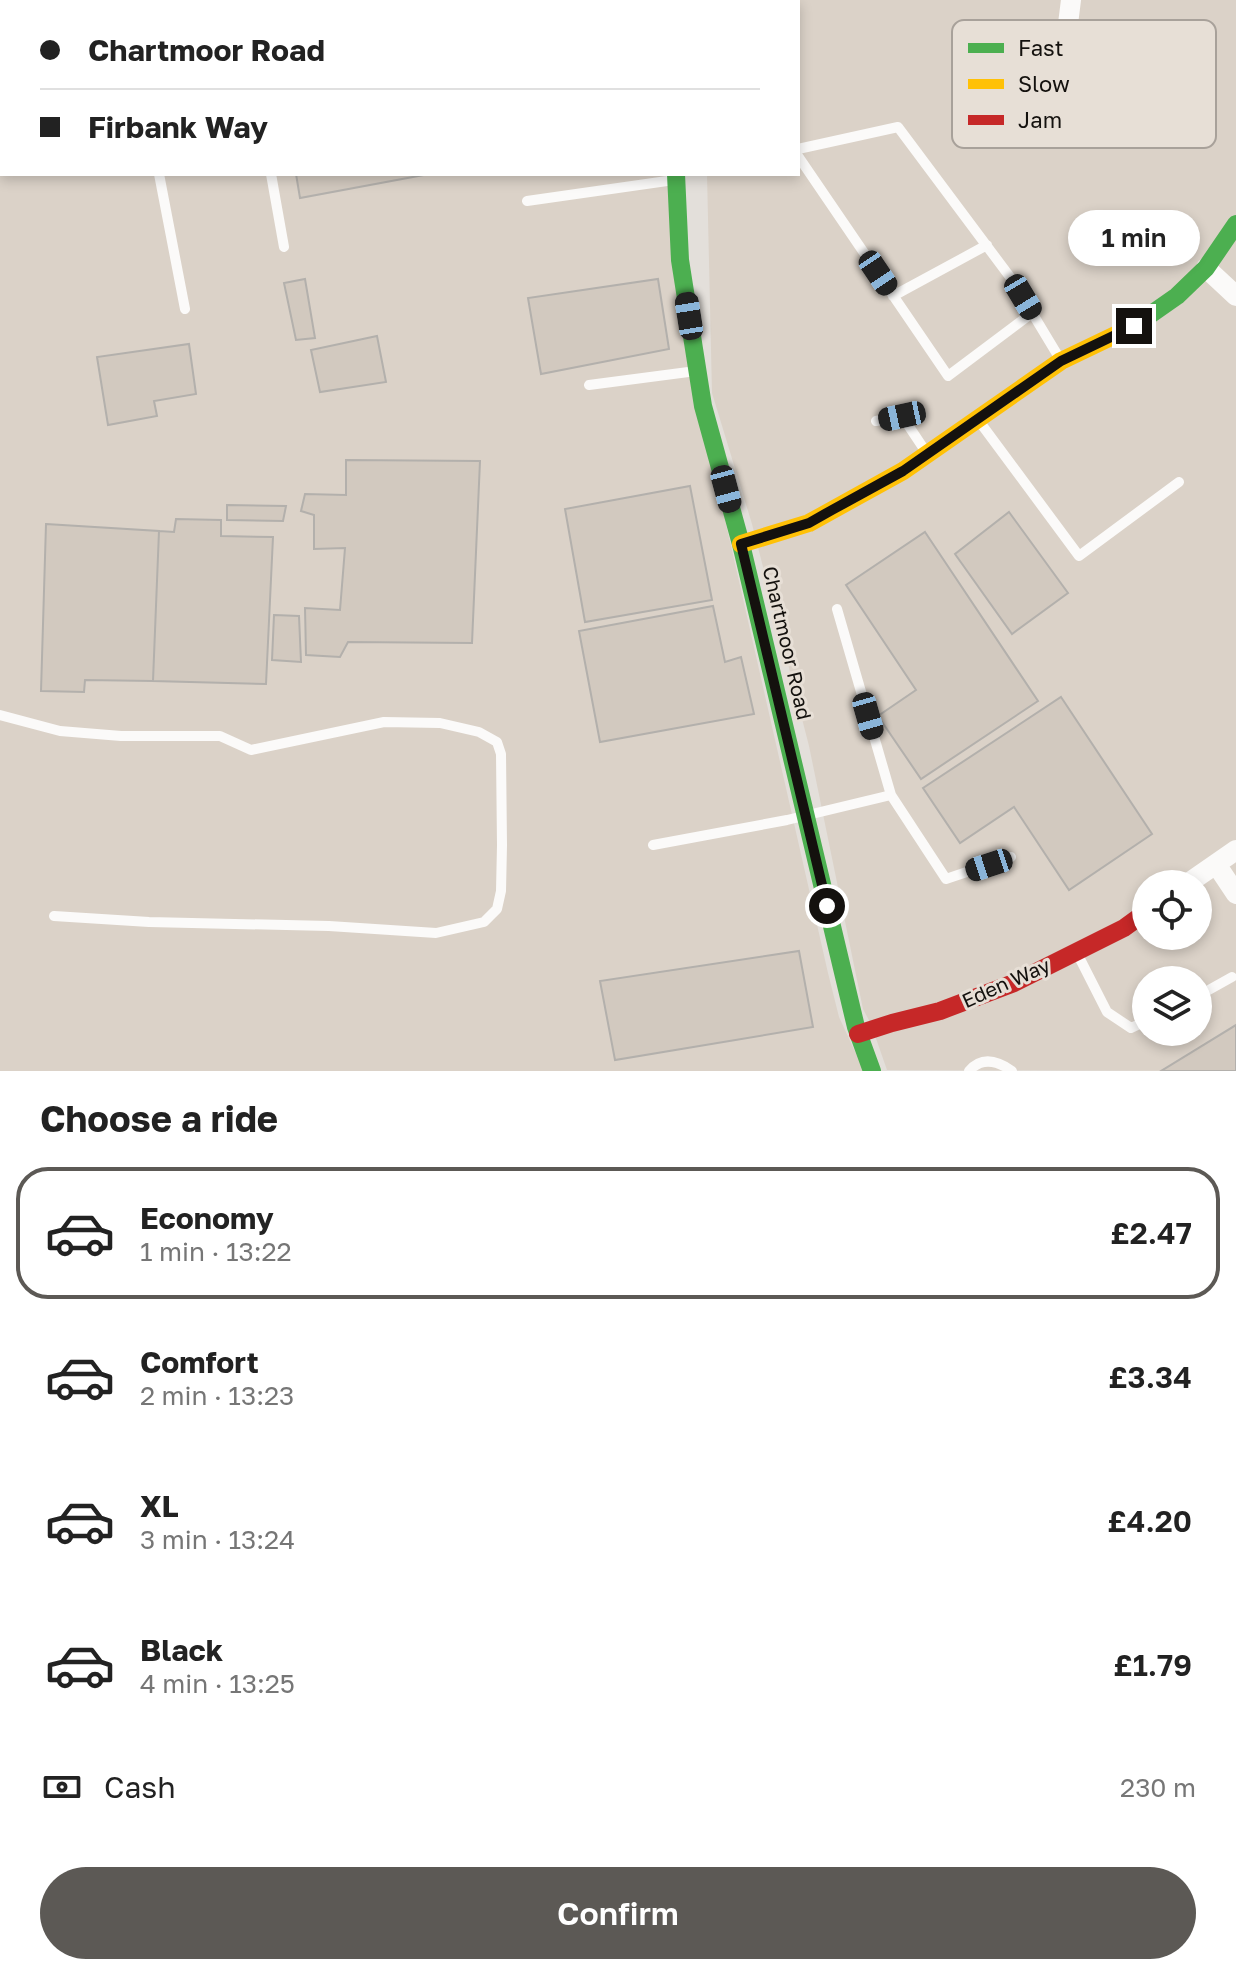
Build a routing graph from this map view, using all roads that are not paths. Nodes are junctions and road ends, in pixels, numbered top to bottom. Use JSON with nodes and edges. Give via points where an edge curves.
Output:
{"nodes":[{"id":1,"x":1071,"y":0,"type":"edge"},
{"id":2,"x":1068,"y":20,"type":"edge"},
{"id":3,"x":800,"y":149,"type":"edge"},
{"id":4,"x":800,"y":159,"type":"edge"},
{"id":5,"x":159,"y":176,"type":"edge"},
{"id":6,"x":271,"y":176,"type":"edge"},
{"id":7,"x":676,"y":177,"type":"edge"},
{"id":8,"x":527,"y":201,"type":"dead end"},
{"id":9,"x":1236,"y":224,"type":"edge"},
{"id":10,"x":987,"y":245,"type":"junction"},
{"id":11,"x":284,"y":247,"type":"dead end"},
{"id":12,"x":1206,"y":268,"type":"junction"},
{"id":13,"x":893,"y":296,"type":"junction"},
{"id":14,"x":1236,"y":296,"type":"edge"},
{"id":15,"x":185,"y":309,"type":"dead end"},
{"id":16,"x":1032,"y":313,"type":"junction"},
{"id":17,"x":1061,"y":361,"type":"junction"},
{"id":18,"x":698,"y":371,"type":"junction"},
{"id":19,"x":589,"y":385,"type":"dead end"},
{"id":20,"x":977,"y":419,"type":"junction"},
{"id":21,"x":876,"y":421,"type":"dead end"},
{"id":22,"x":927,"y":454,"type":"junction"},
{"id":23,"x":1179,"y":482,"type":"dead end"},
{"id":24,"x":741,"y":544,"type":"junction"},
{"id":25,"x":837,"y":609,"type":"dead end"},
{"id":26,"x":0,"y":715,"type":"edge"},
{"id":27,"x":891,"y":795,"type":"junction"},
{"id":28,"x":806,"y":815,"type":"junction"},
{"id":29,"x":653,"y":845,"type":"dead end"},
{"id":30,"x":1236,"y":850,"type":"edge"},
{"id":31,"x":1011,"y":857,"type":"dead end"},
{"id":32,"x":1216,"y":864,"type":"junction"},
{"id":33,"x":1207,"y":870,"type":"edge"},
{"id":34,"x":1236,"y":894,"type":"edge"},
{"id":35,"x":54,"y":916,"type":"dead end"},
{"id":36,"x":1132,"y":922,"type":"edge"},
{"id":37,"x":1076,"y":951,"type":"junction"},
{"id":38,"x":1232,"y":977,"type":"dead end"},
{"id":39,"x":1212,"y":988,"type":"edge"},
{"id":40,"x":1132,"y":1028,"type":"edge"},
{"id":41,"x":858,"y":1034,"type":"junction"},
{"id":42,"x":872,"y":1071,"type":"edge"},
{"id":43,"x":969,"y":1071,"type":"edge"},
{"id":44,"x":1012,"y":1071,"type":"edge"}],
"edges":[{"from":1,"to":2,"type":"street"},
{"from":3,"to":10,"type":"lane","via":[[898,127]]},
{"from":4,"to":13,"type":"lane"},
{"from":5,"to":15,"type":"lane"},
{"from":6,"to":11,"type":"lane"},
{"from":7,"to":8,"type":"lane"},
{"from":7,"to":18,"type":"street","name":"Chartmoor Road","via":[[680,260]]},
{"from":9,"to":12,"type":"street"},
{"from":10,"to":13,"type":"lane"},
{"from":10,"to":16,"type":"lane"},
{"from":12,"to":14,"type":"street"},
{"from":12,"to":17,"type":"street","via":[[1134,326]]},
{"from":13,"to":16,"type":"lane","via":[[948,376]]},
{"from":16,"to":17,"type":"lane"},
{"from":17,"to":20,"type":"street"},
{"from":18,"to":19,"type":"lane"},
{"from":18,"to":24,"type":"street","name":"Chartmoor Road"},
{"from":20,"to":22,"type":"street"},
{"from":20,"to":23,"type":"lane","via":[[1079,556]]},
{"from":21,"to":22,"type":"lane","via":[[902,416]]},
{"from":22,"to":24,"type":"street","via":[[809,523]]},
{"from":24,"to":28,"type":"street","name":"Chartmoor Road"},
{"from":25,"to":27,"type":"lane"},
{"from":26,"to":35,"type":"lane","via":[[60,731],[220,736],[251,750],[384,722],[440,723],[479,732],[497,742],[501,754],[501,891],[497,909],[484,922],[436,933]]},
{"from":27,"to":28,"type":"lane"},
{"from":27,"to":31,"type":"lane","via":[[946,879]]},
{"from":28,"to":29,"type":"lane"},
{"from":28,"to":41,"type":"street","name":"Chartmoor Road"},
{"from":30,"to":32,"type":"street"},
{"from":32,"to":33,"type":"street"},
{"from":32,"to":34,"type":"street"},
{"from":36,"to":37,"type":"street","name":"Eden Way"},
{"from":37,"to":40,"type":"lane","via":[[1107,1012]]},
{"from":37,"to":41,"type":"street","name":"Eden Way","via":[[1014,983]]},
{"from":38,"to":39,"type":"lane"},
{"from":41,"to":42,"type":"street","name":"Chartmoor Road"},
{"from":43,"to":44,"type":"lane","via":[[987,1061]]}]}
